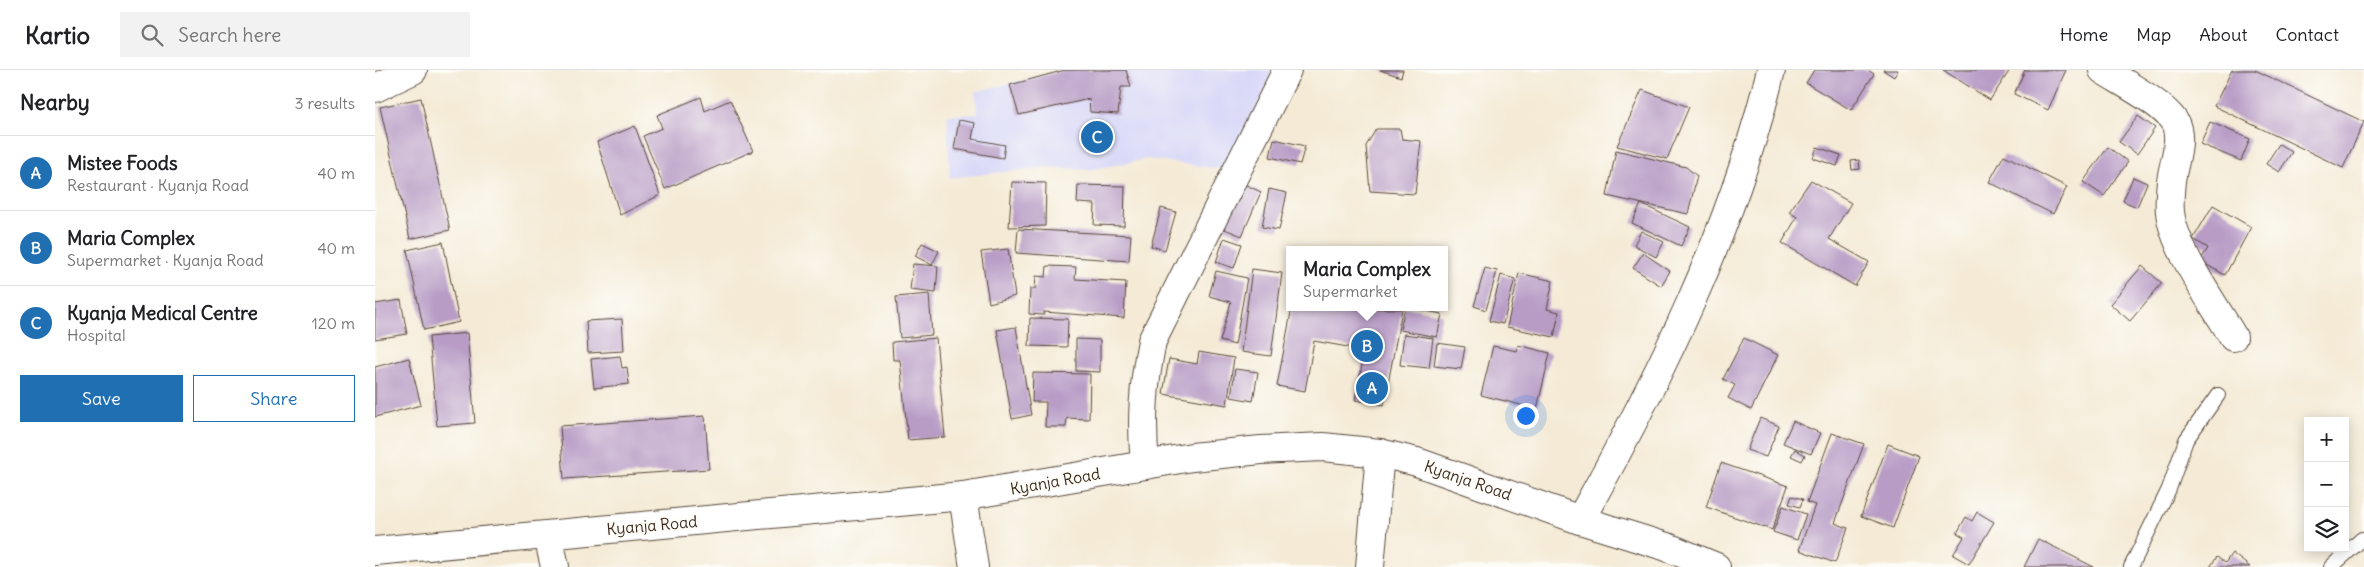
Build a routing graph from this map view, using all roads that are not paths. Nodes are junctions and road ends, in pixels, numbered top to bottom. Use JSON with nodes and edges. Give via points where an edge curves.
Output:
{"nodes":[{"id":1,"x":413,"y":70,"type":"edge"},
{"id":2,"x":1287,"y":70,"type":"edge"},
{"id":3,"x":1771,"y":70,"type":"edge"},
{"id":4,"x":2103,"y":70,"type":"edge"},
{"id":5,"x":375,"y":88,"type":"edge"},
{"id":6,"x":2233,"y":337,"type":"dead end"},
{"id":7,"x":2217,"y":395,"type":"dead end"},
{"id":8,"x":1380,"y":453,"type":"junction"},
{"id":9,"x":1145,"y":465,"type":"junction"},
{"id":10,"x":963,"y":496,"type":"junction"},
{"id":11,"x":1581,"y":520,"type":"junction"},
{"id":12,"x":548,"y":535,"type":"junction"},
{"id":13,"x":2363,"y":539,"type":"dead end"},
{"id":14,"x":375,"y":551,"type":"edge"},
{"id":15,"x":409,"y":557,"type":"edge"},
{"id":16,"x":555,"y":567,"type":"edge"},
{"id":17,"x":974,"y":567,"type":"edge"},
{"id":18,"x":1371,"y":567,"type":"edge"},
{"id":19,"x":1716,"y":567,"type":"edge"},
{"id":20,"x":2131,"y":567,"type":"edge"},
{"id":21,"x":2331,"y":567,"type":"edge"}],
"edges":[{"from":1,"to":5,"type":"street"},
{"from":2,"to":9,"type":"street","via":[[1151,341],[1141,423]]},
{"from":3,"to":11,"type":"street","via":[[1736,194],[1707,267],[1626,439]]},
{"from":4,"to":6,"type":"street","via":[[2156,105],[2174,122],[2178,138],[2170,213],[2197,277]]},
{"from":7,"to":20,"type":"lane","via":[[2186,440],[2169,490]]},
{"from":8,"to":9,"type":"street","name":"Kyanja Road","via":[[1323,447],[1261,450]]},
{"from":8,"to":11,"type":"street","name":"Kyanja Road","via":[[1417,462]]},
{"from":8,"to":18,"type":"street"},
{"from":9,"to":10,"type":"street","name":"Kyanja Road"},
{"from":10,"to":12,"type":"street","name":"Kyanja Road"},
{"from":10,"to":17,"type":"street"},
{"from":11,"to":19,"type":"street","name":"Kyanja Road","via":[[1667,547]]},
{"from":12,"to":15,"type":"street","name":"Kyanja Road"},
{"from":12,"to":16,"type":"street"},
{"from":13,"to":21,"type":"lane"},
{"from":14,"to":15,"type":"street","name":"Kyanja Road"}]}
